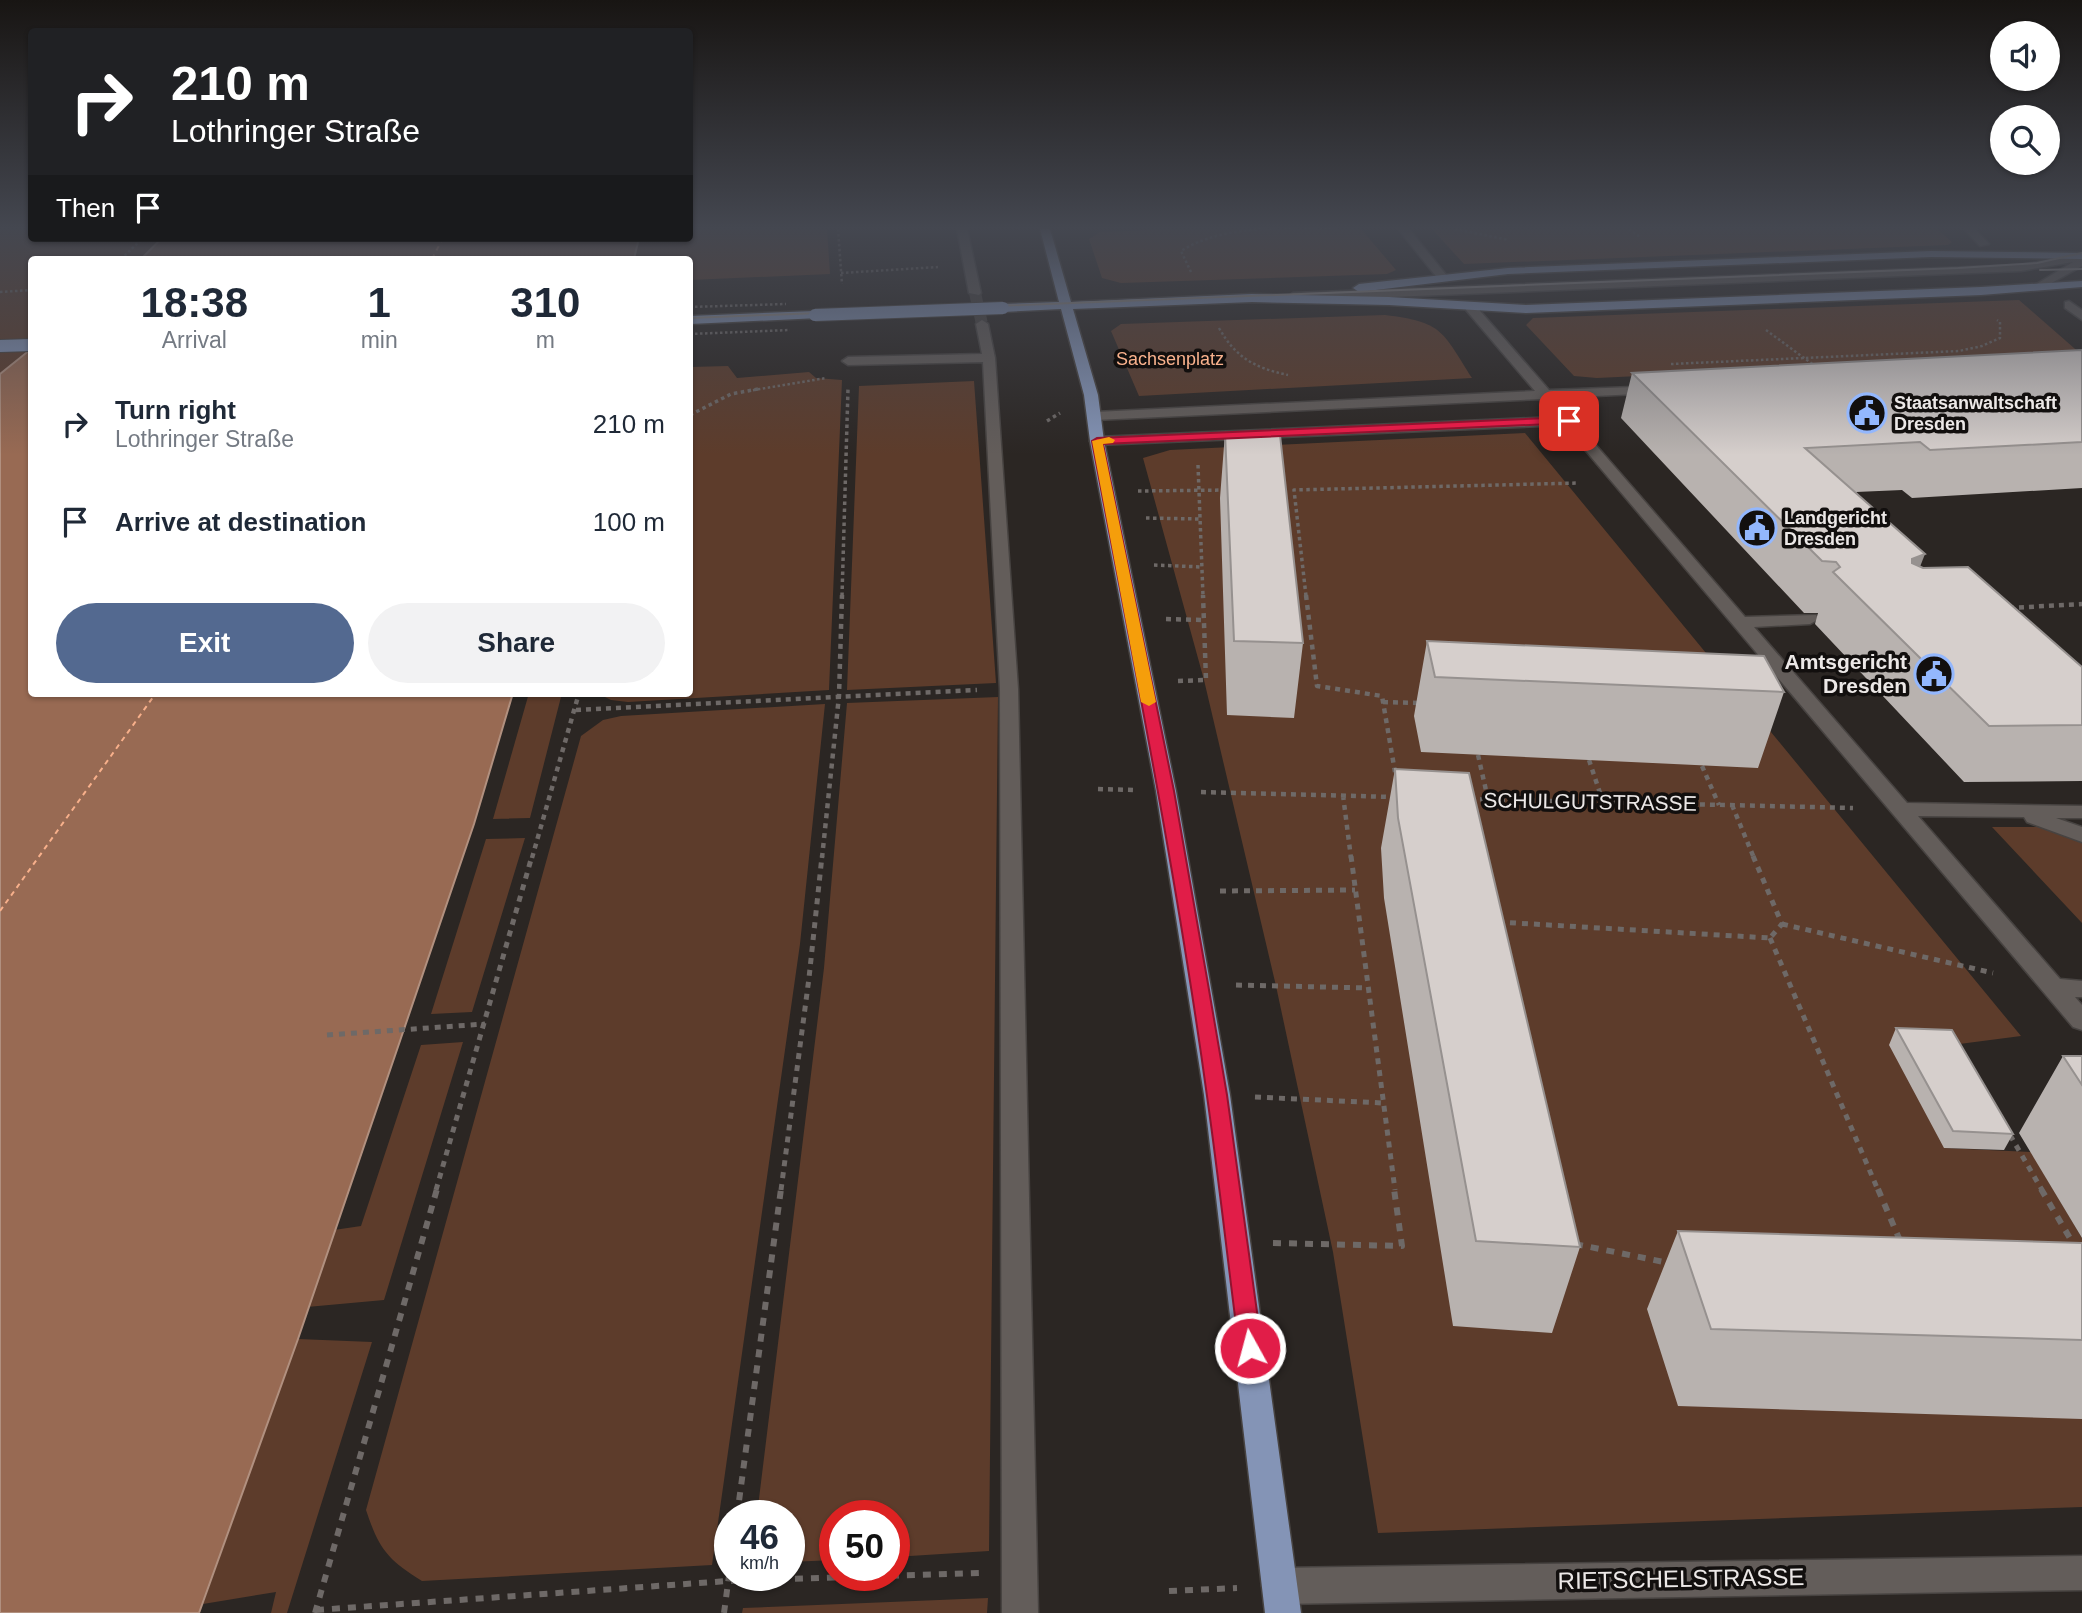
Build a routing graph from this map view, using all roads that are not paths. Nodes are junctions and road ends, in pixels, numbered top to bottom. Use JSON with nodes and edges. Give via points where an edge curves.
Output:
{"nodes":[{"id":1,"x":1107,"y":304,"type":"edge"},
{"id":2,"x":1433,"y":304,"type":"edge"},
{"id":3,"x":1652,"y":304,"type":"edge"},
{"id":4,"x":2069,"y":305,"type":"dead end"},
{"id":5,"x":1067,"y":306,"type":"junction"},
{"id":6,"x":1469,"y":307,"type":"junction"},
{"id":7,"x":2082,"y":316,"type":"edge"},
{"id":8,"x":693,"y":320,"type":"edge"},
{"id":9,"x":982,"y":324,"type":"tunnel mouth"},
{"id":10,"x":28,"y":345,"type":"edge"},
{"id":11,"x":0,"y":346,"type":"edge"},
{"id":12,"x":989,"y":358,"type":"junction"},
{"id":13,"x":848,"y":367,"type":"road end"},
{"id":14,"x":1670,"y":389,"type":"edge"},
{"id":15,"x":1546,"y":394,"type":"junction"},
{"id":16,"x":1095,"y":416,"type":"junction"},
{"id":17,"x":1569,"y":421,"type":"junction"},
{"id":18,"x":1097,"y":441,"type":"junction"},
{"id":19,"x":1810,"y":618,"type":"dead end"},
{"id":20,"x":1741,"y":622,"type":"junction"},
{"id":21,"x":1901,"y":809,"type":"junction"},
{"id":22,"x":2018,"y":811,"type":"junction"},
{"id":23,"x":2082,"y":812,"type":"edge"},
{"id":24,"x":2082,"y":835,"type":"edge"},
{"id":25,"x":2053,"y":987,"type":"junction"},
{"id":26,"x":2082,"y":989,"type":"edge"},
{"id":27,"x":2082,"y":1021,"type":"edge"},
{"id":28,"x":2082,"y":1573,"type":"edge"},
{"id":29,"x":1281,"y":1599,"type":"edge"},
{"id":30,"x":1020,"y":1613,"type":"edge"}],
"edges":[{"from":1,"to":5,"type":"main road"},
{"from":2,"to":6,"type":"main road"},
{"from":3,"to":6,"type":"main road"},
{"from":4,"to":7,"type":"street"},
{"from":5,"to":8,"type":"main road","bridge":true},
{"from":5,"to":16,"type":"main road"},
{"from":6,"to":15,"type":"street"},
{"from":9,"to":12,"type":"street"},
{"from":10,"to":11,"type":"main road","bridge":true},
{"from":12,"to":13,"type":"street"},
{"from":12,"to":30,"type":"street","via":[[1009,689]]},
{"from":14,"to":15,"type":"street"},
{"from":15,"to":16,"type":"street"},
{"from":15,"to":17,"type":"street"},
{"from":16,"to":18,"type":"main road"},
{"from":17,"to":18,"type":"street"},
{"from":17,"to":20,"type":"street"},
{"from":18,"to":29,"type":"main road","via":[[1166,791],[1217,1095]]},
{"from":19,"to":20,"type":"street"},
{"from":20,"to":21,"type":"street"},
{"from":21,"to":22,"type":"street"},
{"from":21,"to":25,"type":"street"},
{"from":22,"to":23,"type":"street"},
{"from":22,"to":24,"type":"street"},
{"from":25,"to":26,"type":"street"},
{"from":25,"to":27,"type":"street"},
{"from":28,"to":29,"type":"street","name":"RIETSCHELSTRASSE"}]}
